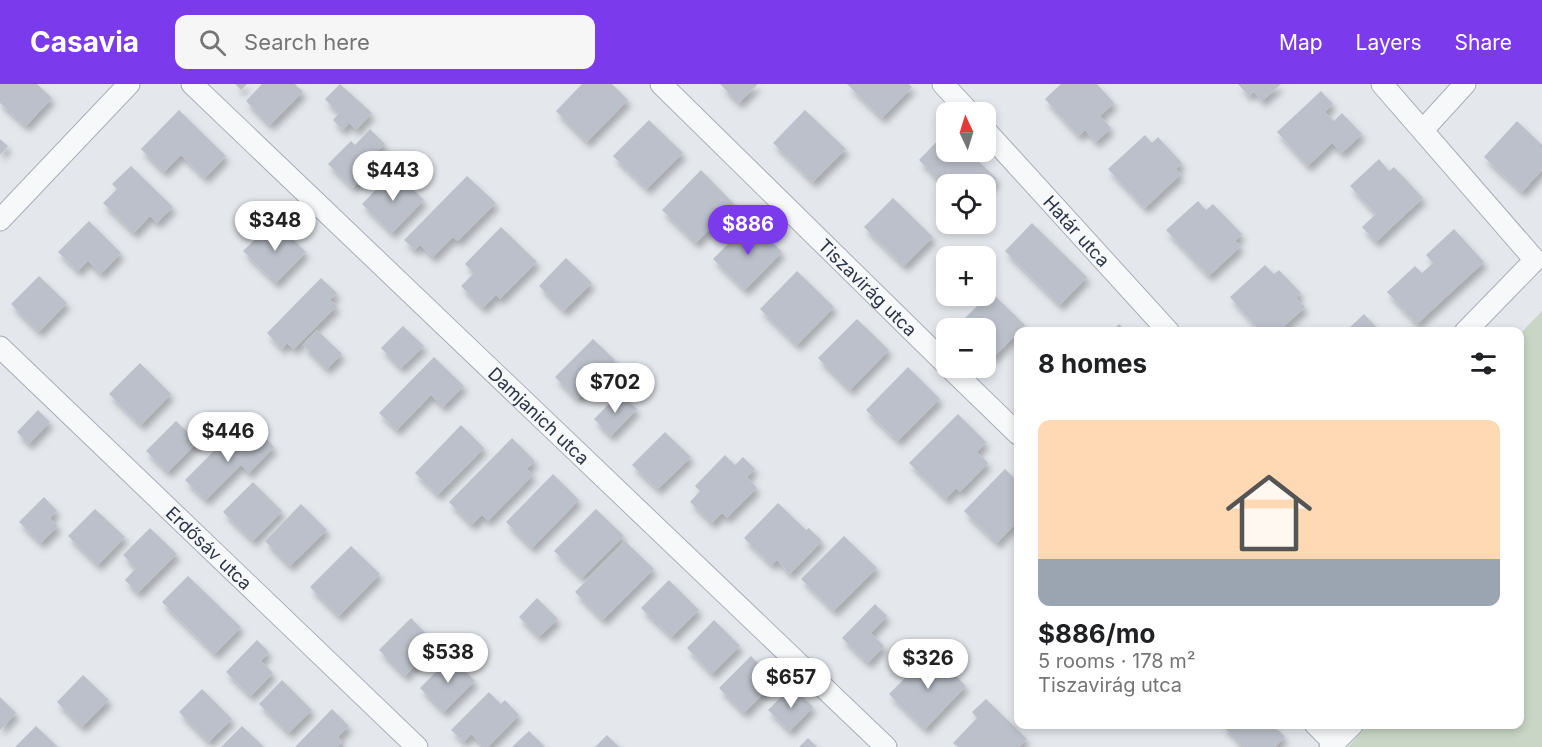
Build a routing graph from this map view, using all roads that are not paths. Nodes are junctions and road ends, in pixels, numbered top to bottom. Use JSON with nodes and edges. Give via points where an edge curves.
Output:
{"nodes":[{"id":1,"x":129,"y":84,"type":"edge"},
{"id":2,"x":192,"y":84,"type":"edge"},
{"id":3,"x":661,"y":84,"type":"edge"},
{"id":4,"x":943,"y":84,"type":"edge"},
{"id":5,"x":1382,"y":84,"type":"edge"},
{"id":6,"x":1465,"y":84,"type":"edge"},
{"id":7,"x":960,"y":102,"type":"edge"},
{"id":8,"x":1423,"y":130,"type":"junction"},
{"id":9,"x":996,"y":142,"type":"edge"},
{"id":10,"x":0,"y":220,"type":"edge"},
{"id":11,"x":1164,"y":327,"type":"edge"},
{"id":12,"x":1470,"y":327,"type":"edge"},
{"id":13,"x":0,"y":347,"type":"edge"},
{"id":14,"x":936,"y":354,"type":"edge"},
{"id":15,"x":960,"y":378,"type":"edge"},
{"id":16,"x":1014,"y":430,"type":"edge"},
{"id":17,"x":1319,"y":729,"type":"edge"},
{"id":18,"x":1348,"y":729,"type":"edge"},
{"id":19,"x":1332,"y":745,"type":"edge"},
{"id":20,"x":417,"y":747,"type":"edge"},
{"id":21,"x":886,"y":747,"type":"edge"}],
"edges":[{"from":1,"to":10,"type":"street"},
{"from":2,"to":21,"type":"street","name":"Damjanich utca"},
{"from":3,"to":14,"type":"street","name":"Tiszavirág utca"},
{"from":4,"to":7,"type":"street"},
{"from":5,"to":8,"type":"street"},
{"from":6,"to":8,"type":"street"},
{"from":8,"to":12,"type":"street","via":[[1535,260]]},
{"from":9,"to":11,"type":"street","name":"Határ utca"},
{"from":13,"to":20,"type":"street","name":"Erdősáv utca"},
{"from":15,"to":16,"type":"street"},
{"from":17,"to":19,"type":"street"},
{"from":18,"to":19,"type":"street"}]}
